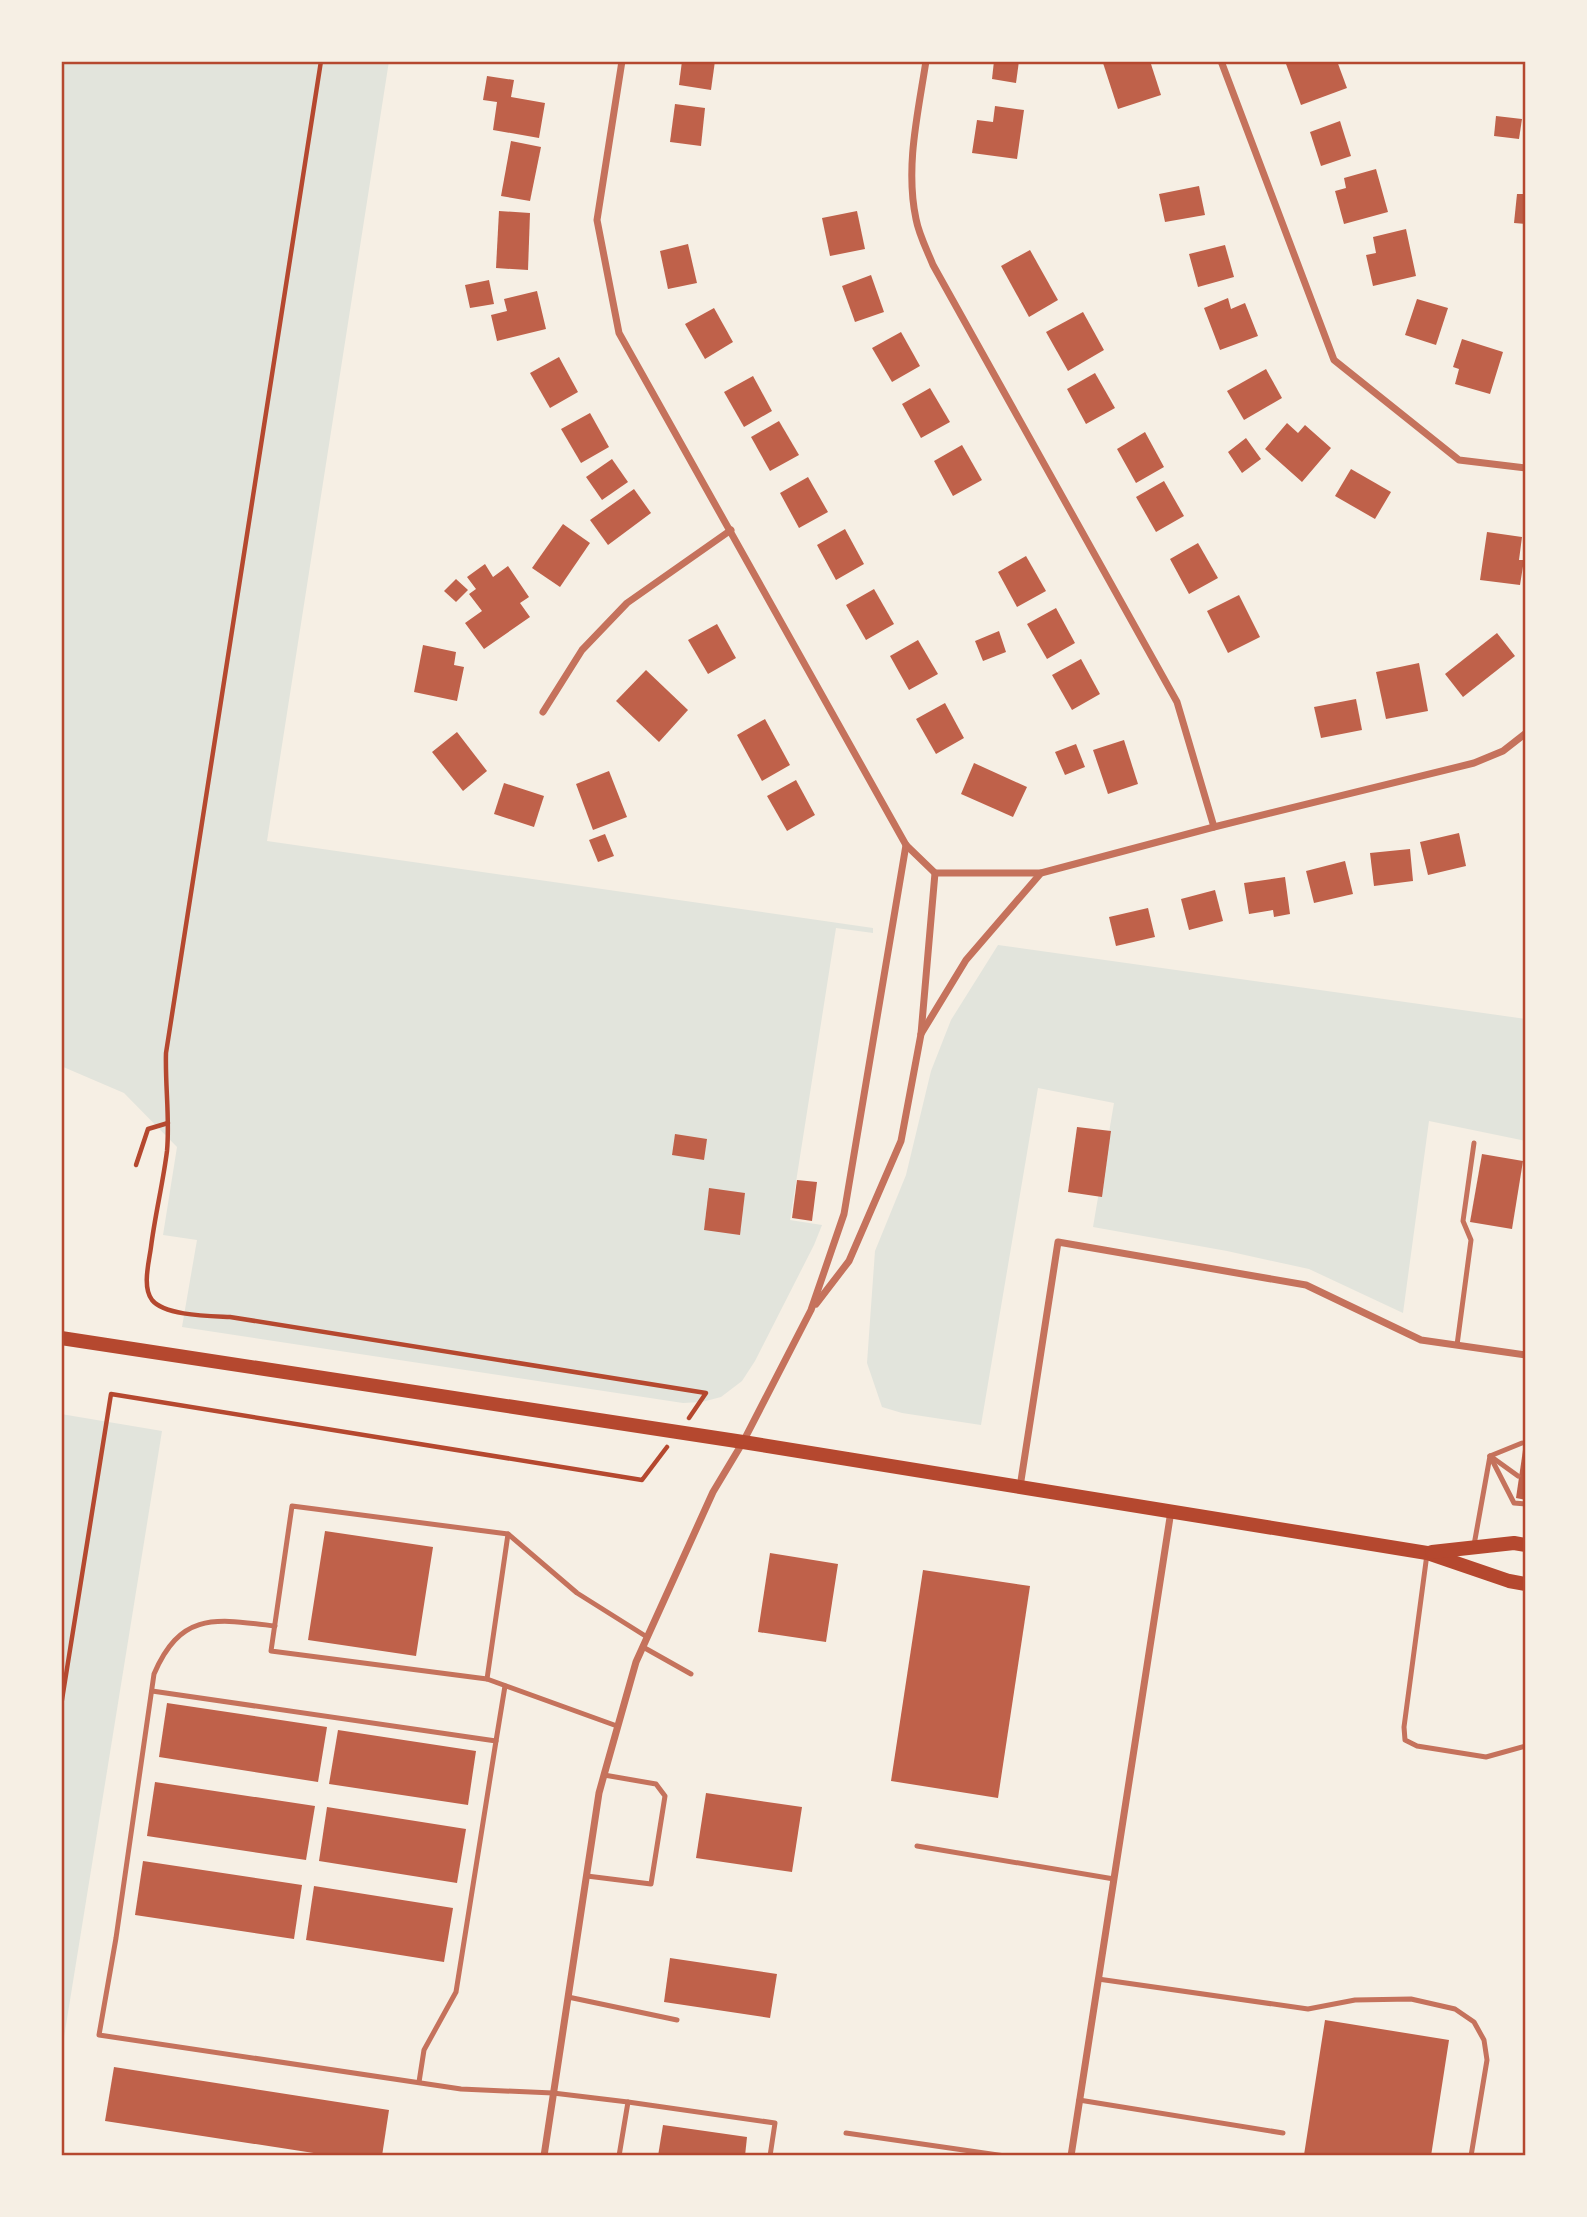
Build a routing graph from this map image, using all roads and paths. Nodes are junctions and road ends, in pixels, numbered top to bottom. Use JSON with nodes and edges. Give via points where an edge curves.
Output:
{"nodes":[{"id":1,"x":321,"y":61,"type":"edge"},
{"id":2,"x":622,"y":61,"type":"edge"},
{"id":3,"x":926,"y":61,"type":"edge"},
{"id":4,"x":1222,"y":61,"type":"edge"},
{"id":5,"x":1526,"y":468,"type":"edge"},
{"id":6,"x":731,"y":530,"type":"junction"},
{"id":7,"x":543,"y":712,"type":"dead end"},
{"id":8,"x":1526,"y":733,"type":"edge"},
{"id":9,"x":1214,"y":827,"type":"junction"},
{"id":10,"x":906,"y":845,"type":"junction"},
{"id":11,"x":935,"y":873,"type":"junction"},
{"id":12,"x":1041,"y":873,"type":"junction"},
{"id":13,"x":921,"y":1034,"type":"junction"},
{"id":14,"x":168,"y":1123,"type":"junction"},
{"id":15,"x":1474,"y":1143,"type":"dead end"},
{"id":16,"x":136,"y":1165,"type":"dead end"},
{"id":17,"x":811,"y":1310,"type":"junction"},
{"id":18,"x":61,"y":1338,"type":"edge"},
{"id":19,"x":1457,"y":1345,"type":"junction"},
{"id":20,"x":1526,"y":1355,"type":"edge"},
{"id":21,"x":706,"y":1393,"type":"dead end"},
{"id":22,"x":743,"y":1442,"type":"junction"},
{"id":23,"x":1522,"y":1443,"type":"dead end"},
{"id":24,"x":1490,"y":1456,"type":"junction"},
{"id":25,"x":1518,"y":1476,"type":"dead end"},
{"id":26,"x":642,"y":1480,"type":"dead end"},
{"id":27,"x":1020,"y":1486,"type":"junction"},
{"id":28,"x":1526,"y":1504,"type":"edge"},
{"id":29,"x":1171,"y":1511,"type":"junction"},
{"id":30,"x":508,"y":1534,"type":"junction"},
{"id":31,"x":1526,"y":1545,"type":"edge"},
{"id":32,"x":1473,"y":1548,"type":"junction"},
{"id":33,"x":1427,"y":1553,"type":"junction"},
{"id":34,"x":1526,"y":1584,"type":"edge"},
{"id":35,"x":275,"y":1626,"type":"junction"},
{"id":36,"x":647,"y":1637,"type":"junction"},
{"id":37,"x":643,"y":1647,"type":"junction"},
{"id":38,"x":691,"y":1674,"type":"dead end"},
{"id":39,"x":487,"y":1679,"type":"junction"},
{"id":40,"x":505,"y":1686,"type":"junction"},
{"id":41,"x":152,"y":1691,"type":"junction"},
{"id":42,"x":61,"y":1706,"type":"edge"},
{"id":43,"x":617,"y":1726,"type":"junction"},
{"id":44,"x":496,"y":1741,"type":"junction"},
{"id":45,"x":1526,"y":1746,"type":"edge"},
{"id":46,"x":604,"y":1775,"type":"junction"},
{"id":47,"x":917,"y":1846,"type":"dead end"},
{"id":48,"x":587,"y":1876,"type":"junction"},
{"id":49,"x":1114,"y":1879,"type":"junction"},
{"id":50,"x":1098,"y":1979,"type":"junction"},
{"id":51,"x":568,"y":1997,"type":"junction"},
{"id":52,"x":677,"y":2020,"type":"dead end"},
{"id":53,"x":419,"y":2082,"type":"junction"},
{"id":54,"x":553,"y":2093,"type":"junction"},
{"id":55,"x":1079,"y":2100,"type":"junction"},
{"id":56,"x":628,"y":2102,"type":"junction"},
{"id":57,"x":846,"y":2133,"type":"dead end"},
{"id":58,"x":1283,"y":2133,"type":"dead end"},
{"id":59,"x":544,"y":2156,"type":"edge"},
{"id":60,"x":620,"y":2156,"type":"edge"},
{"id":61,"x":770,"y":2156,"type":"edge"},
{"id":62,"x":1005,"y":2156,"type":"edge"},
{"id":63,"x":1071,"y":2156,"type":"edge"},
{"id":64,"x":1471,"y":2156,"type":"edge"}],
"edges":[{"from":1,"to":14,"type":"path","via":[[166,1053]]},
{"from":2,"to":6,"type":"street","via":[[597,220],[619,333]]},
{"from":3,"to":9,"type":"street","via":[[912,171],[923,243],[1177,702]]},
{"from":4,"to":5,"type":"street","via":[[1334,360],[1460,460]]},
{"from":6,"to":7,"type":"street","via":[[627,603],[582,650]]},
{"from":6,"to":10,"type":"street"},
{"from":8,"to":9,"type":"street","via":[[1503,751],[1474,763]]},
{"from":9,"to":12,"type":"street"},
{"from":10,"to":11,"type":"street"},
{"from":10,"to":17,"type":"street","via":[[844,1214]]},
{"from":11,"to":12,"type":"street"},
{"from":11,"to":13,"type":"street"},
{"from":12,"to":13,"type":"street","via":[[966,960]]},
{"from":13,"to":17,"type":"street","via":[[901,1141],[849,1261]]},
{"from":14,"to":16,"type":"path","via":[[148,1129]]},
{"from":14,"to":21,"type":"path","via":[[147,1281],[148,1293],[160,1307]]},
{"from":15,"to":19,"type":"lane","via":[[1463,1221],[1471,1240]]},
{"from":17,"to":22,"type":"street"},
{"from":18,"to":22,"type":"main road"},
{"from":19,"to":20,"type":"street"},
{"from":19,"to":27,"type":"street","via":[[1421,1340],[1306,1285],[1058,1242]]},
{"from":22,"to":27,"type":"main road"},
{"from":22,"to":36,"type":"street","via":[[713,1492]]},
{"from":23,"to":24,"type":"lane"},
{"from":24,"to":25,"type":"lane"},
{"from":24,"to":28,"type":"lane","via":[[1514,1503]]},
{"from":24,"to":32,"type":"lane"},
{"from":26,"to":42,"type":"path","via":[[111,1394]]},
{"from":27,"to":29,"type":"main road"},
{"from":29,"to":33,"type":"main road"},
{"from":29,"to":49,"type":"street"},
{"from":30,"to":35,"type":"lane","via":[[292,1506]]},
{"from":30,"to":36,"type":"lane","via":[[577,1593]]},
{"from":30,"to":39,"type":"lane"},
{"from":31,"to":32,"type":"main road"},
{"from":32,"to":33,"type":"main road"},
{"from":33,"to":34,"type":"main road"},
{"from":33,"to":45,"type":"lane","via":[[1405,1740],[1486,1757]]},
{"from":35,"to":39,"type":"lane","via":[[271,1651]]},
{"from":35,"to":41,"type":"lane","via":[[226,1620],[181,1633],[164,1651]]},
{"from":36,"to":37,"type":"street"},
{"from":37,"to":38,"type":"lane"},
{"from":37,"to":43,"type":"street"},
{"from":39,"to":40,"type":"lane"},
{"from":40,"to":43,"type":"lane"},
{"from":40,"to":44,"type":"lane"},
{"from":41,"to":44,"type":"lane"},
{"from":41,"to":53,"type":"lane","via":[[99,2035]]},
{"from":43,"to":46,"type":"street"},
{"from":44,"to":53,"type":"lane","via":[[456,1992],[424,2050]]},
{"from":46,"to":48,"type":"street"},
{"from":46,"to":48,"type":"lane","via":[[656,1784],[665,1796],[651,1884]]},
{"from":47,"to":49,"type":"lane"},
{"from":48,"to":51,"type":"street"},
{"from":49,"to":50,"type":"street"},
{"from":50,"to":55,"type":"street"},
{"from":50,"to":64,"type":"lane","via":[[1308,2009],[1354,2000],[1411,1999],[1455,2009],[1474,2022],[1484,2040],[1487,2060]]},
{"from":51,"to":52,"type":"lane"},
{"from":51,"to":54,"type":"street"},
{"from":53,"to":54,"type":"lane","via":[[461,2089]]},
{"from":54,"to":56,"type":"lane"},
{"from":54,"to":59,"type":"street"},
{"from":55,"to":58,"type":"lane"},
{"from":55,"to":63,"type":"street"},
{"from":56,"to":60,"type":"lane"},
{"from":56,"to":61,"type":"lane","via":[[775,2123]]},
{"from":57,"to":62,"type":"lane"}]}
